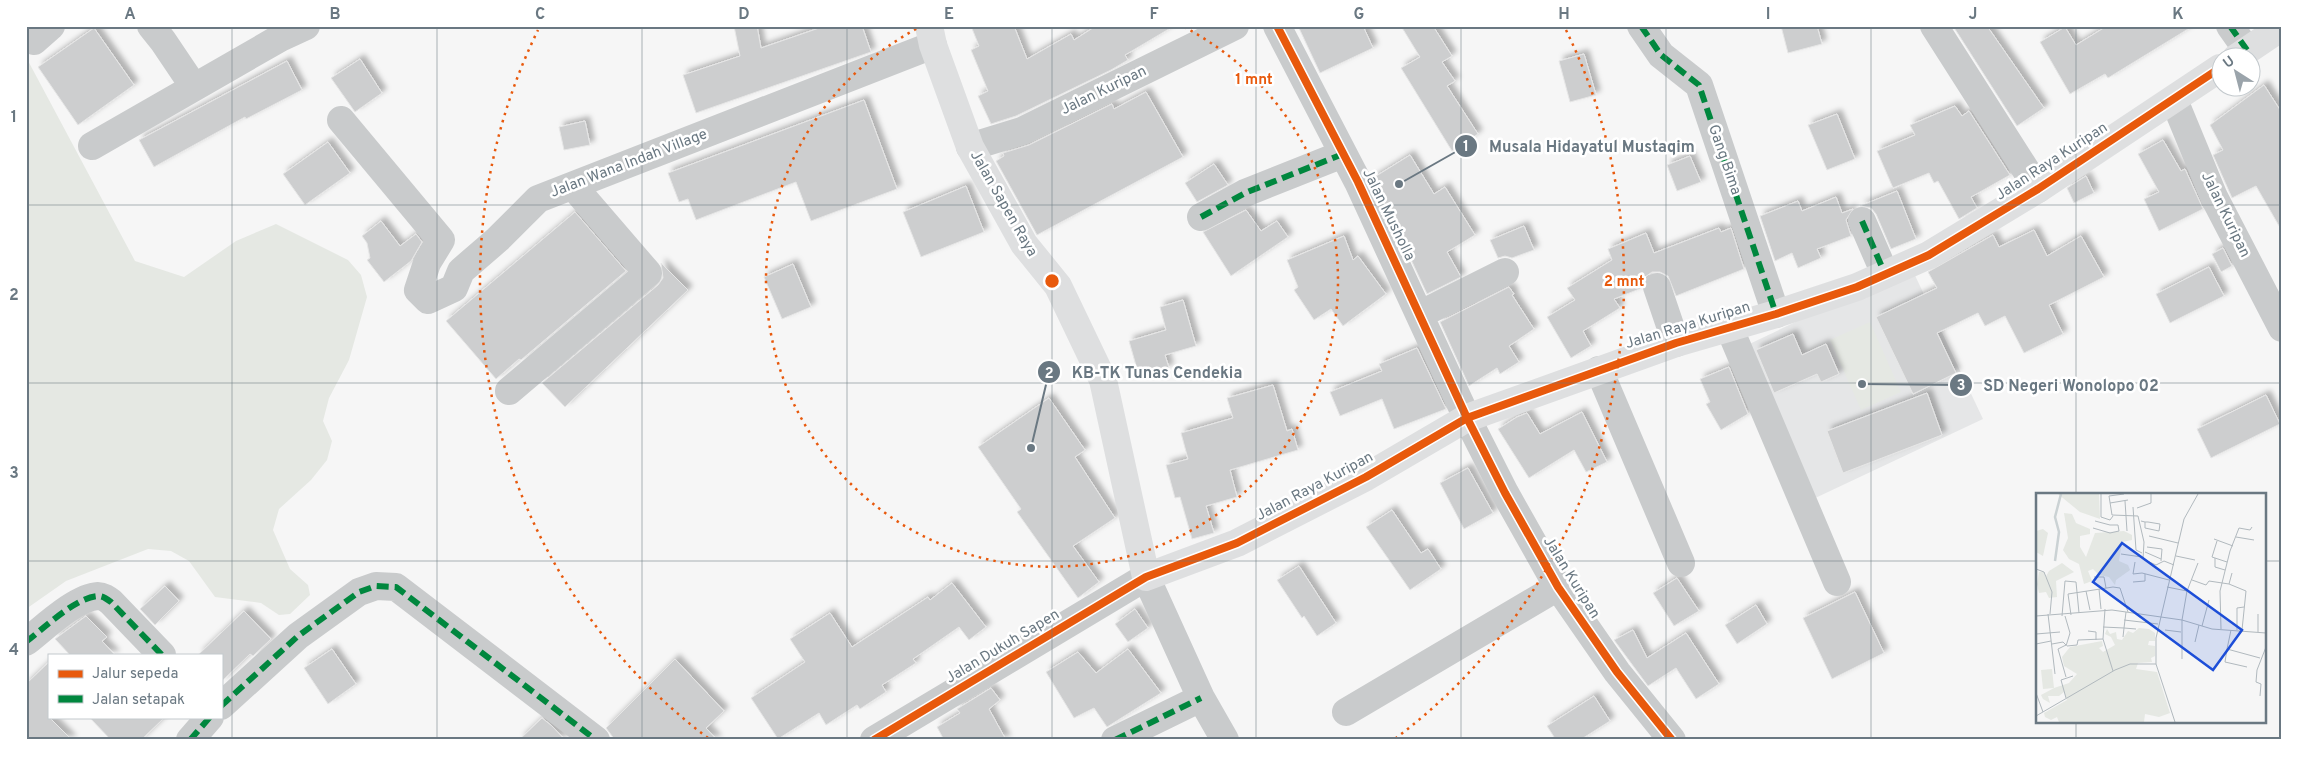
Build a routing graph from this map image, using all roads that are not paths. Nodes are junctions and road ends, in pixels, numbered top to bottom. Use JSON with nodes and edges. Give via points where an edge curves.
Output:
{"nodes":[{"id":1,"x":150,"y":26,"type":"edge"},
{"id":2,"x":306,"y":26,"type":"edge"},
{"id":3,"x":1235,"y":26,"type":"edge"},
{"id":4,"x":1277,"y":26,"type":"edge"},
{"id":5,"x":1641,"y":26,"type":"edge"},
{"id":6,"x":1934,"y":26,"type":"edge"},
{"id":7,"x":2230,"y":26,"type":"edge"},
{"id":8,"x":2282,"y":27,"type":"edge"},
{"id":9,"x":931,"y":36,"type":"edge"},
{"id":10,"x":2239,"y":48,"type":"edge"},
{"id":11,"x":2251,"y":48,"type":"edge"},
{"id":12,"x":2210,"y":75,"type":"edge"},
{"id":13,"x":194,"y":87,"type":"junction"},
{"id":14,"x":2174,"y":100,"type":"junction"},
{"id":15,"x":340,"y":120,"type":"dead end"},
{"id":16,"x":92,"y":146,"type":"dead end"},
{"id":17,"x":970,"y":147,"type":"junction"},
{"id":18,"x":1343,"y":154,"type":"junction"},
{"id":19,"x":573,"y":186,"type":"junction"},
{"id":20,"x":2038,"y":188,"type":"junction"},
{"id":21,"x":1201,"y":217,"type":"dead end"},
{"id":22,"x":1862,"y":221,"type":"dead end"},
{"id":23,"x":1505,"y":272,"type":"dead end"},
{"id":24,"x":1885,"y":274,"type":"junction"},
{"id":25,"x":1657,"y":287,"type":"dead end"},
{"id":26,"x":1421,"y":314,"type":"junction"},
{"id":27,"x":1776,"y":314,"type":"junction"},
{"id":28,"x":1729,"y":326,"type":"junction"},
{"id":29,"x":2282,"y":328,"type":"edge"},
{"id":30,"x":1676,"y":343,"type":"junction"},
{"id":31,"x":1599,"y":370,"type":"junction"},
{"id":32,"x":509,"y":391,"type":"dead end"},
{"id":33,"x":1467,"y":418,"type":"junction"},
{"id":34,"x":1681,"y":563,"type":"dead end"},
{"id":35,"x":1146,"y":577,"type":"junction"},
{"id":36,"x":1837,"y":582,"type":"dead end"},
{"id":37,"x":1558,"y":587,"type":"junction"},
{"id":38,"x":26,"y":642,"type":"edge"},
{"id":39,"x":161,"y":654,"type":"edge"},
{"id":40,"x":1201,"y":698,"type":"junction"},
{"id":41,"x":222,"y":705,"type":"edge"},
{"id":42,"x":1346,"y":712,"type":"dead end"},
{"id":43,"x":209,"y":718,"type":"edge"},
{"id":44,"x":190,"y":740,"type":"edge"},
{"id":45,"x":596,"y":740,"type":"edge"},
{"id":46,"x":874,"y":740,"type":"edge"},
{"id":47,"x":1115,"y":740,"type":"edge"},
{"id":48,"x":1225,"y":740,"type":"edge"},
{"id":49,"x":1672,"y":740,"type":"edge"}],
"edges":[{"from":1,"to":13,"type":"street","via":[[164,41]]},
{"from":2,"to":13,"type":"street"},
{"from":3,"to":17,"type":"street","name":"Jalan Kuripan","via":[[1022,132]]},
{"from":4,"to":18,"type":"street","name":"Jalan Musholla"},
{"from":5,"to":27,"type":"street","name":"Gang Bima","via":[[1662,55],[1699,85]]},
{"from":6,"to":20,"type":"street"},
{"from":7,"to":10,"type":"street"},
{"from":8,"to":11,"type":"street"},
{"from":9,"to":17,"type":"street","name":"Jalan Sapen Raya"},
{"from":9,"to":19,"type":"street","name":"Jalan Wana Indah Village"},
{"from":12,"to":14,"type":"street","name":"Jalan Raya Kuripan"},
{"from":13,"to":16,"type":"street"},
{"from":14,"to":20,"type":"street","name":"Jalan Raya Kuripan"},
{"from":14,"to":29,"type":"street","name":"Jalan Kuripan","via":[[2214,197]]},
{"from":15,"to":19,"type":"street","name":"Jalan Wana Indah Village","via":[[441,240],[427,263],[418,290],[428,300],[454,288],[461,271],[538,199]]},
{"from":17,"to":35,"type":"street","name":"Jalan Sapen Raya","via":[[1024,244],[1058,286],[1103,380]]},
{"from":18,"to":21,"type":"street","via":[[1245,193]]},
{"from":18,"to":26,"type":"street","name":"Jalan Musholla"},
{"from":19,"to":32,"type":"street","via":[[648,273]]},
{"from":20,"to":24,"type":"street","name":"Jalan Raya Kuripan","via":[[1929,255]]},
{"from":22,"to":24,"type":"street"},
{"from":23,"to":26,"type":"street"},
{"from":24,"to":27,"type":"street","name":"Jalan Raya Kuripan"},
{"from":25,"to":30,"type":"street"},
{"from":26,"to":33,"type":"street","name":"Jalan Musholla"},
{"from":27,"to":28,"type":"street","name":"Jalan Raya Kuripan"},
{"from":28,"to":30,"type":"street","name":"Jalan Raya Kuripan"},
{"from":28,"to":36,"type":"street"},
{"from":30,"to":31,"type":"street","name":"Jalan Raya Kuripan"},
{"from":31,"to":33,"type":"street","name":"Jalan Raya Kuripan"},
{"from":31,"to":34,"type":"street"},
{"from":33,"to":35,"type":"street","name":"Jalan Raya Kuripan","via":[[1348,486],[1237,543]]},
{"from":33,"to":37,"type":"street","name":"Jalan Kuripan"},
{"from":35,"to":40,"type":"street"},
{"from":35,"to":46,"type":"street","name":"Jalan Dukuh Sapen"},
{"from":37,"to":42,"type":"street"},
{"from":37,"to":49,"type":"street","name":"Jalan Kuripan","via":[[1617,672]]},
{"from":38,"to":39,"type":"street","via":[[81,601],[98,596],[111,602]]},
{"from":40,"to":47,"type":"street"},
{"from":40,"to":48,"type":"street"},
{"from":41,"to":45,"type":"street","via":[[298,636],[358,592],[376,586],[396,587]]},
{"from":43,"to":44,"type":"street"}]}
